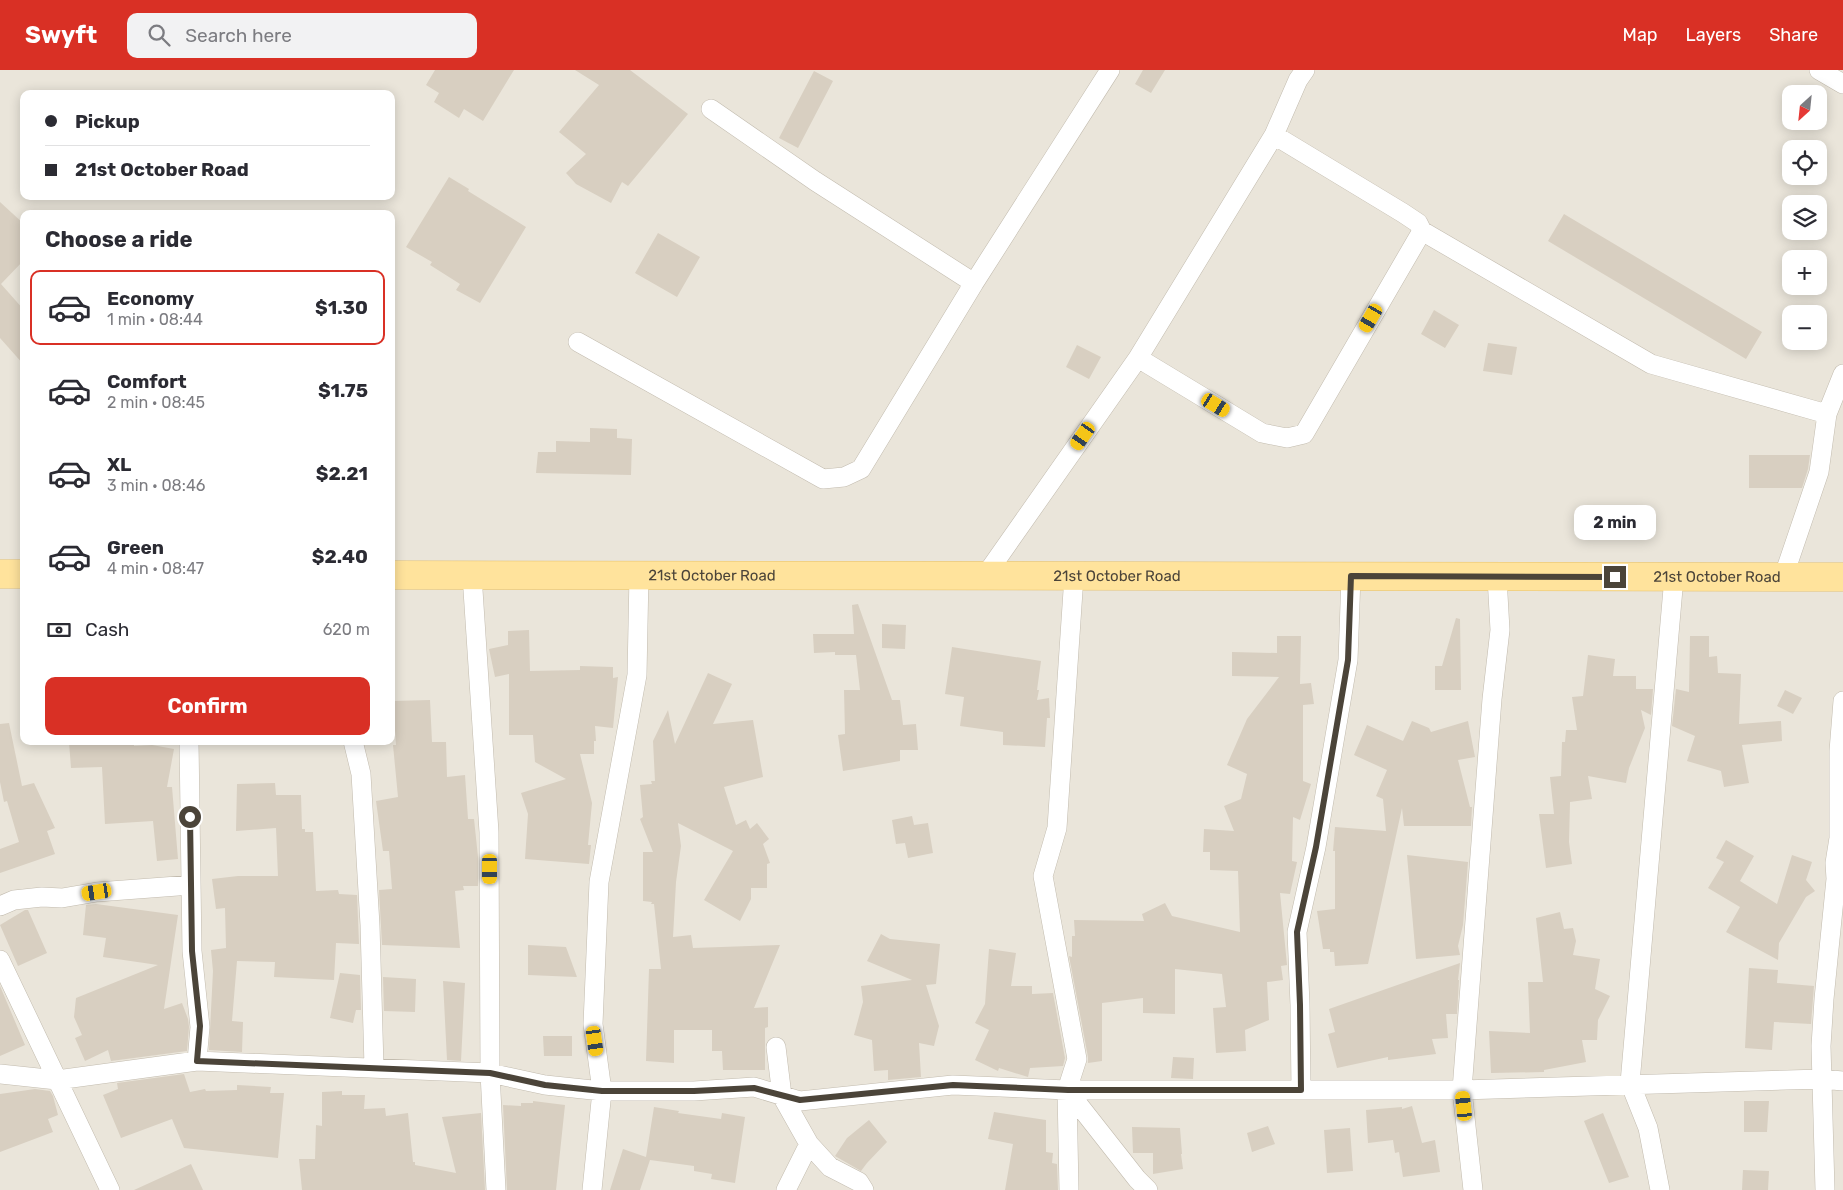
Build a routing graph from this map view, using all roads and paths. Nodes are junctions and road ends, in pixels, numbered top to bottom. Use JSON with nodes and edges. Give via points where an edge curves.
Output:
{"nodes":[{"id":1,"x":1110,"y":70,"type":"edge"},
{"id":2,"x":1305,"y":70,"type":"edge"},
{"id":3,"x":1819,"y":70,"type":"edge"},
{"id":4,"x":1843,"y":84,"type":"edge"},
{"id":5,"x":711,"y":110,"type":"dead end"},
{"id":6,"x":1274,"y":135,"type":"junction"},
{"id":7,"x":1422,"y":231,"type":"junction"},
{"id":8,"x":974,"y":282,"type":"junction"},
{"id":9,"x":578,"y":342,"type":"dead end"},
{"id":10,"x":1138,"y":358,"type":"junction"},
{"id":11,"x":1843,"y":374,"type":"edge"},
{"id":12,"x":1827,"y":414,"type":"junction"},
{"id":13,"x":0,"y":574,"type":"edge"},
{"id":14,"x":20,"y":574,"type":"edge"},
{"id":15,"x":395,"y":575,"type":"edge"},
{"id":16,"x":472,"y":575,"type":"junction"},
{"id":17,"x":639,"y":575,"type":"junction"},
{"id":18,"x":985,"y":576,"type":"junction"},
{"id":19,"x":1074,"y":576,"type":"junction"},
{"id":20,"x":1351,"y":576,"type":"junction"},
{"id":21,"x":1497,"y":576,"type":"junction"},
{"id":22,"x":1674,"y":577,"type":"junction"},
{"id":23,"x":1783,"y":578,"type":"junction"},
{"id":24,"x":1843,"y":578,"type":"edge"},
{"id":25,"x":1843,"y":701,"type":"edge"},
{"id":26,"x":189,"y":745,"type":"edge"},
{"id":27,"x":354,"y":745,"type":"edge"},
{"id":28,"x":191,"y":885,"type":"junction"},
{"id":29,"x":0,"y":906,"type":"edge"},
{"id":30,"x":0,"y":960,"type":"edge"},
{"id":31,"x":776,"y":1047,"type":"dead end"},
{"id":32,"x":197,"y":1061,"type":"junction"},
{"id":33,"x":374,"y":1067,"type":"junction"},
{"id":34,"x":490,"y":1073,"type":"junction"},
{"id":35,"x":0,"y":1074,"type":"edge"},
{"id":36,"x":1822,"y":1079,"type":"junction"},
{"id":37,"x":57,"y":1080,"type":"junction"},
{"id":38,"x":1843,"y":1080,"type":"edge"},
{"id":39,"x":1630,"y":1083,"type":"junction"},
{"id":40,"x":1068,"y":1090,"type":"junction"},
{"id":41,"x":1301,"y":1090,"type":"junction"},
{"id":42,"x":1462,"y":1090,"type":"junction"},
{"id":43,"x":602,"y":1091,"type":"junction"},
{"id":44,"x":782,"y":1096,"type":"junction"},
{"id":45,"x":809,"y":1144,"type":"junction"},
{"id":46,"x":110,"y":1190,"type":"edge"},
{"id":47,"x":496,"y":1190,"type":"edge"},
{"id":48,"x":592,"y":1190,"type":"edge"},
{"id":49,"x":786,"y":1190,"type":"edge"},
{"id":50,"x":864,"y":1190,"type":"edge"},
{"id":51,"x":1069,"y":1190,"type":"edge"},
{"id":52,"x":1148,"y":1190,"type":"edge"},
{"id":53,"x":1473,"y":1190,"type":"edge"},
{"id":54,"x":1660,"y":1190,"type":"edge"},
{"id":55,"x":1825,"y":1190,"type":"edge"}],
"edges":[{"from":1,"to":8,"type":"street"},
{"from":2,"to":6,"type":"street"},
{"from":3,"to":4,"type":"street"},
{"from":5,"to":8,"type":"street"},
{"from":6,"to":7,"type":"street","via":[[1403,213],[1418,223]]},
{"from":6,"to":10,"type":"street"},
{"from":7,"to":10,"type":"street","via":[[1304,434],[1288,438],[1262,433]]},
{"from":7,"to":12,"type":"street","via":[[1651,364]]},
{"from":8,"to":9,"type":"street","via":[[861,469],[844,478],[823,479]]},
{"from":10,"to":18,"type":"street"},
{"from":11,"to":12,"type":"street"},
{"from":12,"to":23,"type":"street","via":[[1818,472]]},
{"from":13,"to":14,"type":"main road"},
{"from":15,"to":16,"type":"main road","name":"21st October Road"},
{"from":16,"to":17,"type":"main road","name":"21st October Road"},
{"from":16,"to":34,"type":"street","via":[[490,832]]},
{"from":17,"to":18,"type":"main road","name":"21st October Road"},
{"from":17,"to":43,"type":"street","via":[[637,675],[599,882],[593,1024]]},
{"from":18,"to":19,"type":"main road","name":"21st October Road"},
{"from":19,"to":20,"type":"main road","name":"21st October Road"},
{"from":19,"to":40,"type":"street","via":[[1058,819],[1043,876],[1077,1059]]},
{"from":20,"to":21,"type":"main road","name":"21st October Road"},
{"from":20,"to":41,"type":"street","via":[[1348,660],[1316,847],[1297,932]]},
{"from":21,"to":22,"type":"main road","name":"21st October Road"},
{"from":21,"to":42,"type":"street","via":[[1500,630]]},
{"from":22,"to":23,"type":"main road","name":"21st October Road"},
{"from":22,"to":39,"type":"street"},
{"from":23,"to":24,"type":"main road","name":"21st October Road"},
{"from":25,"to":36,"type":"street","via":[[1839,751],[1839,838],[1824,999]]},
{"from":26,"to":28,"type":"street"},
{"from":27,"to":33,"type":"street","via":[[362,783]]},
{"from":28,"to":29,"type":"street","via":[[14,900]]},
{"from":28,"to":32,"type":"street","via":[[192,951],[200,1026]]},
{"from":30,"to":37,"type":"street"},
{"from":31,"to":44,"type":"street"},
{"from":32,"to":33,"type":"street"},
{"from":32,"to":37,"type":"street"},
{"from":33,"to":34,"type":"street"},
{"from":34,"to":43,"type":"street","via":[[545,1085]]},
{"from":34,"to":47,"type":"street"},
{"from":35,"to":37,"type":"street"},
{"from":36,"to":38,"type":"street"},
{"from":36,"to":39,"type":"street"},
{"from":36,"to":55,"type":"street"},
{"from":37,"to":46,"type":"street"},
{"from":39,"to":42,"type":"street"},
{"from":39,"to":54,"type":"street","via":[[1648,1128]]},
{"from":40,"to":41,"type":"street"},
{"from":40,"to":44,"type":"street","via":[[953,1085],[800,1100]]},
{"from":40,"to":51,"type":"street"},
{"from":40,"to":52,"type":"street"},
{"from":41,"to":42,"type":"street"},
{"from":42,"to":53,"type":"street"},
{"from":43,"to":44,"type":"street","via":[[754,1088]]},
{"from":43,"to":48,"type":"street"},
{"from":44,"to":45,"type":"street"},
{"from":45,"to":49,"type":"street"},
{"from":45,"to":50,"type":"street","via":[[830,1167],[859,1182]]}]}
